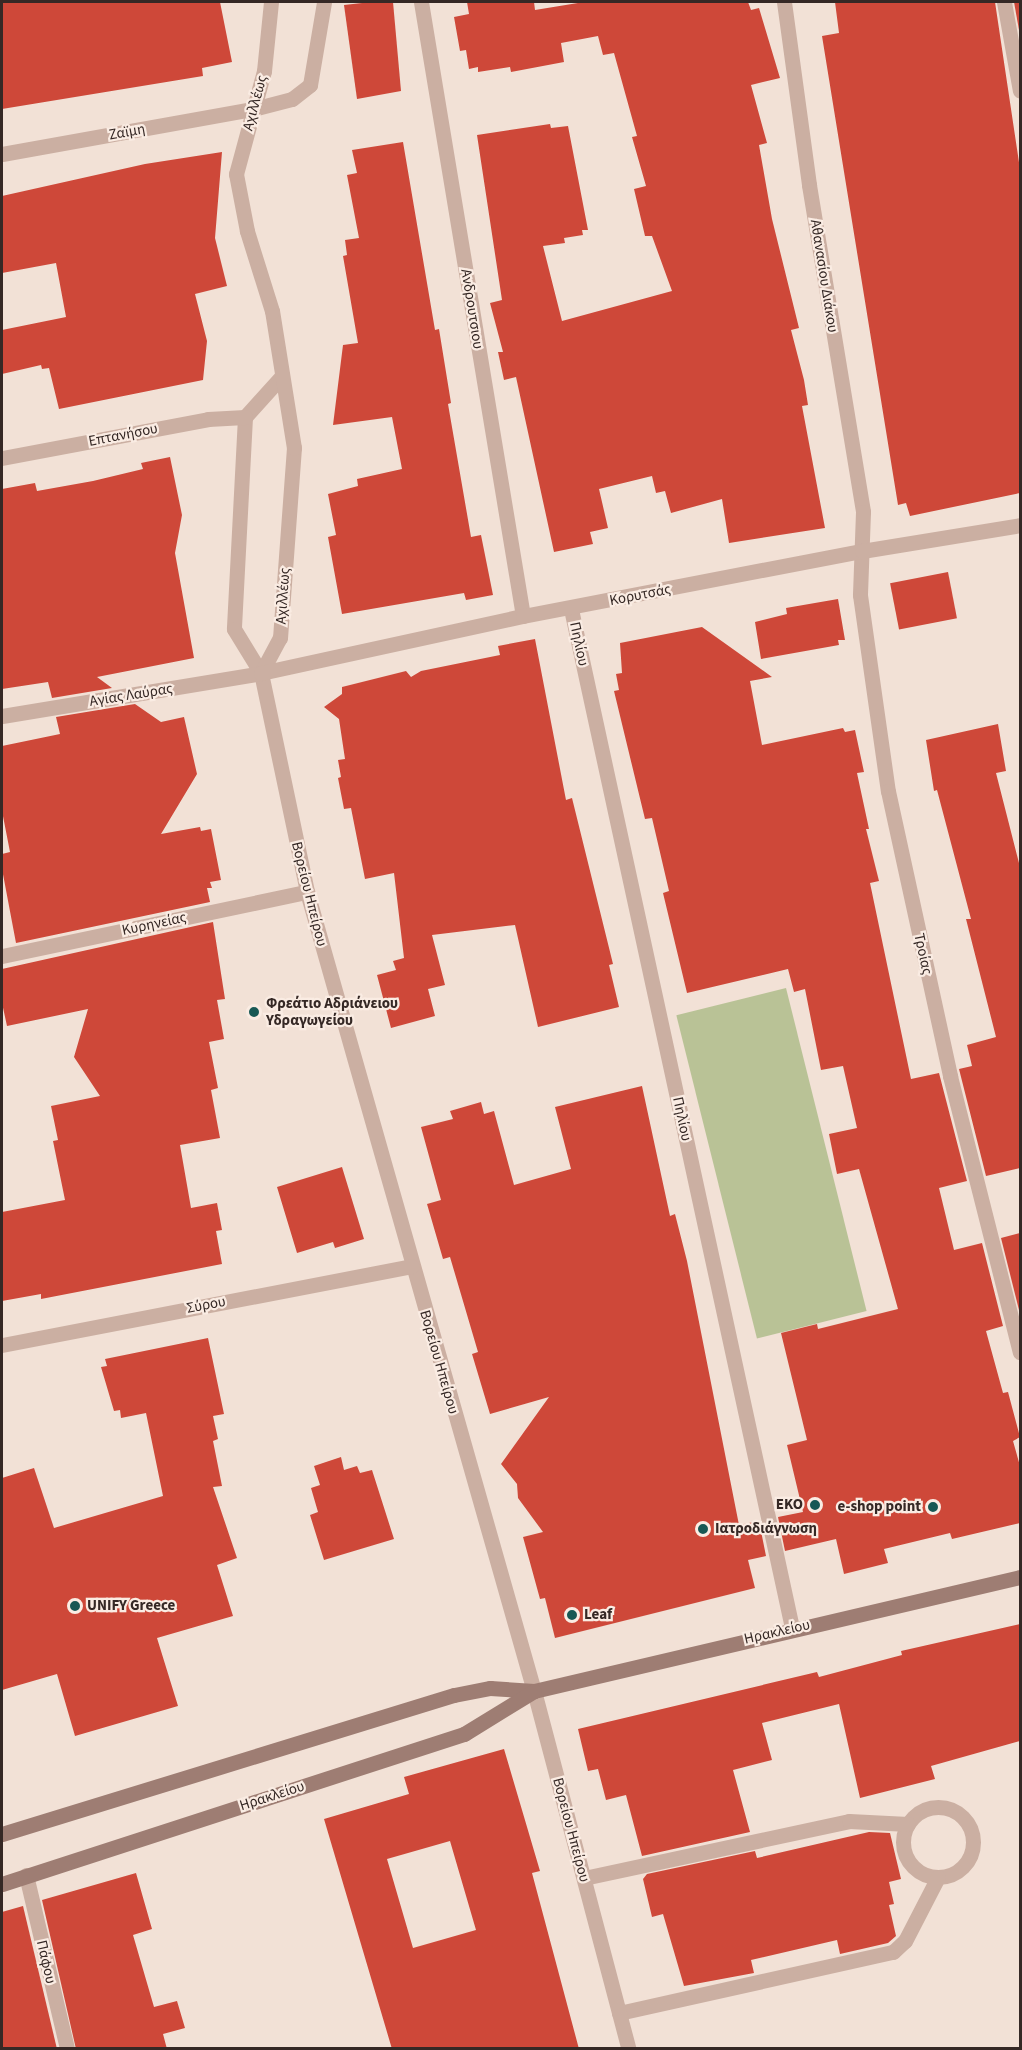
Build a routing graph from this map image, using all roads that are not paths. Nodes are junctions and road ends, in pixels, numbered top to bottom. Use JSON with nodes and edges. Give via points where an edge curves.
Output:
{"nodes":[{"id":1,"x":271,"y":2,"type":"edge"},
{"id":2,"x":324,"y":2,"type":"edge"},
{"id":3,"x":421,"y":2,"type":"edge"},
{"id":4,"x":784,"y":2,"type":"edge"},
{"id":5,"x":1004,"y":2,"type":"edge"},
{"id":6,"x":1020,"y":92,"type":"edge"},
{"id":7,"x":253,"y":109,"type":"junction"},
{"id":8,"x":2,"y":154,"type":"edge"},
{"id":9,"x":281,"y":377,"type":"junction"},
{"id":10,"x":245,"y":417,"type":"junction"},
{"id":11,"x":2,"y":458,"type":"edge"},
{"id":12,"x":1020,"y":525,"type":"edge"},
{"id":13,"x":862,"y":550,"type":"junction"},
{"id":14,"x":571,"y":609,"type":"junction"},
{"id":15,"x":523,"y":616,"type":"junction"},
{"id":16,"x":261,"y":673,"type":"junction"},
{"id":17,"x":2,"y":716,"type":"edge"},
{"id":18,"x":307,"y":892,"type":"junction"},
{"id":19,"x":2,"y":956,"type":"edge"},
{"id":20,"x":411,"y":1266,"type":"junction"},
{"id":21,"x":2,"y":1345,"type":"edge"},
{"id":22,"x":1020,"y":1352,"type":"edge"},
{"id":23,"x":1020,"y":1577,"type":"edge"},
{"id":24,"x":792,"y":1628,"type":"junction"},
{"id":25,"x":534,"y":1691,"type":"junction"},
{"id":26,"x":908,"y":1824,"type":"junction"},
{"id":27,"x":2,"y":1834,"type":"edge"},
{"id":28,"x":26,"y":1875,"type":"junction"},
{"id":29,"x":938,"y":1877,"type":"junction"},
{"id":30,"x":584,"y":1878,"type":"junction"},
{"id":31,"x":2,"y":1884,"type":"edge"},
{"id":32,"x":619,"y":2013,"type":"junction"},
{"id":33,"x":67,"y":2049,"type":"edge"},
{"id":34,"x":628,"y":2049,"type":"edge"}],
"edges":[{"from":1,"to":7,"type":"street","name":"Αχιλλέως","via":[[264,71]]},
{"from":2,"to":7,"type":"street","name":"Ζαϊμη","via":[[310,85],[292,99]]},
{"from":3,"to":15,"type":"street","name":"Ανδρουτσιου"},
{"from":4,"to":13,"type":"street","name":"Αθανασίου Διάκου","via":[[809,185],[863,512]]},
{"from":5,"to":6,"type":"street"},
{"from":7,"to":8,"type":"street","name":"Ζαϊμη"},
{"from":7,"to":9,"type":"street","name":"Αχιλλέως","via":[[236,174],[247,231],[272,311]]},
{"from":9,"to":10,"type":"street"},
{"from":9,"to":16,"type":"street","name":"Αχιλλέως","via":[[294,448],[280,638]]},
{"from":10,"to":11,"type":"street","name":"Επτανήσου","via":[[208,419]]},
{"from":10,"to":16,"type":"street","via":[[234,629]]},
{"from":12,"to":13,"type":"street","name":"Κορυτσάς"},
{"from":13,"to":14,"type":"street","name":"Κορυτσάς"},
{"from":13,"to":22,"type":"street","name":"Τροίας","via":[[860,595],[888,791],[950,1076]]},
{"from":14,"to":15,"type":"street","name":"Κορυτσάς"},
{"from":14,"to":24,"type":"street","name":"Πηλίου"},
{"from":15,"to":16,"type":"street","name":"Κορυτσάς"},
{"from":16,"to":17,"type":"street","name":"Αγίας Λαύρας"},
{"from":16,"to":18,"type":"street","name":"Βορείου Ηπείρου"},
{"from":18,"to":19,"type":"street","name":"Κυρηνείας"},
{"from":18,"to":20,"type":"street","name":"Βορείου Ηπείρου"},
{"from":20,"to":21,"type":"street","name":"Σύρου"},
{"from":20,"to":25,"type":"street","name":"Βορείου Ηπείρου"},
{"from":23,"to":24,"type":"main road","name":"Ηρακλείου"},
{"from":24,"to":25,"type":"main road","name":"Ηρακλείου"},
{"from":25,"to":27,"type":"main road","name":"Ηρακλείου","via":[[490,1688],[454,1695]]},
{"from":25,"to":28,"type":"main road","name":"Ηρακλείου","via":[[464,1734]]},
{"from":25,"to":30,"type":"street","name":"Βορείου Ηπείρου"},
{"from":26,"to":29,"type":"street","via":[[903,1836],[908,1860],[915,1869]]},
{"from":26,"to":29,"type":"street","via":[[916,1815],[938,1807],[950,1809],[968,1824],[973,1848],[968,1860],[960,1869]]},
{"from":26,"to":30,"type":"street","via":[[849,1821]]},
{"from":28,"to":31,"type":"main road","name":"Ηρακλείου"},
{"from":28,"to":33,"type":"street","name":"Πάφου"},
{"from":29,"to":32,"type":"street","via":[[905,1941],[893,1952]]},
{"from":30,"to":32,"type":"street","name":"Βορείου Ηπείρου"},
{"from":32,"to":34,"type":"street","name":"Βορείου Ηπείρου"}]}
